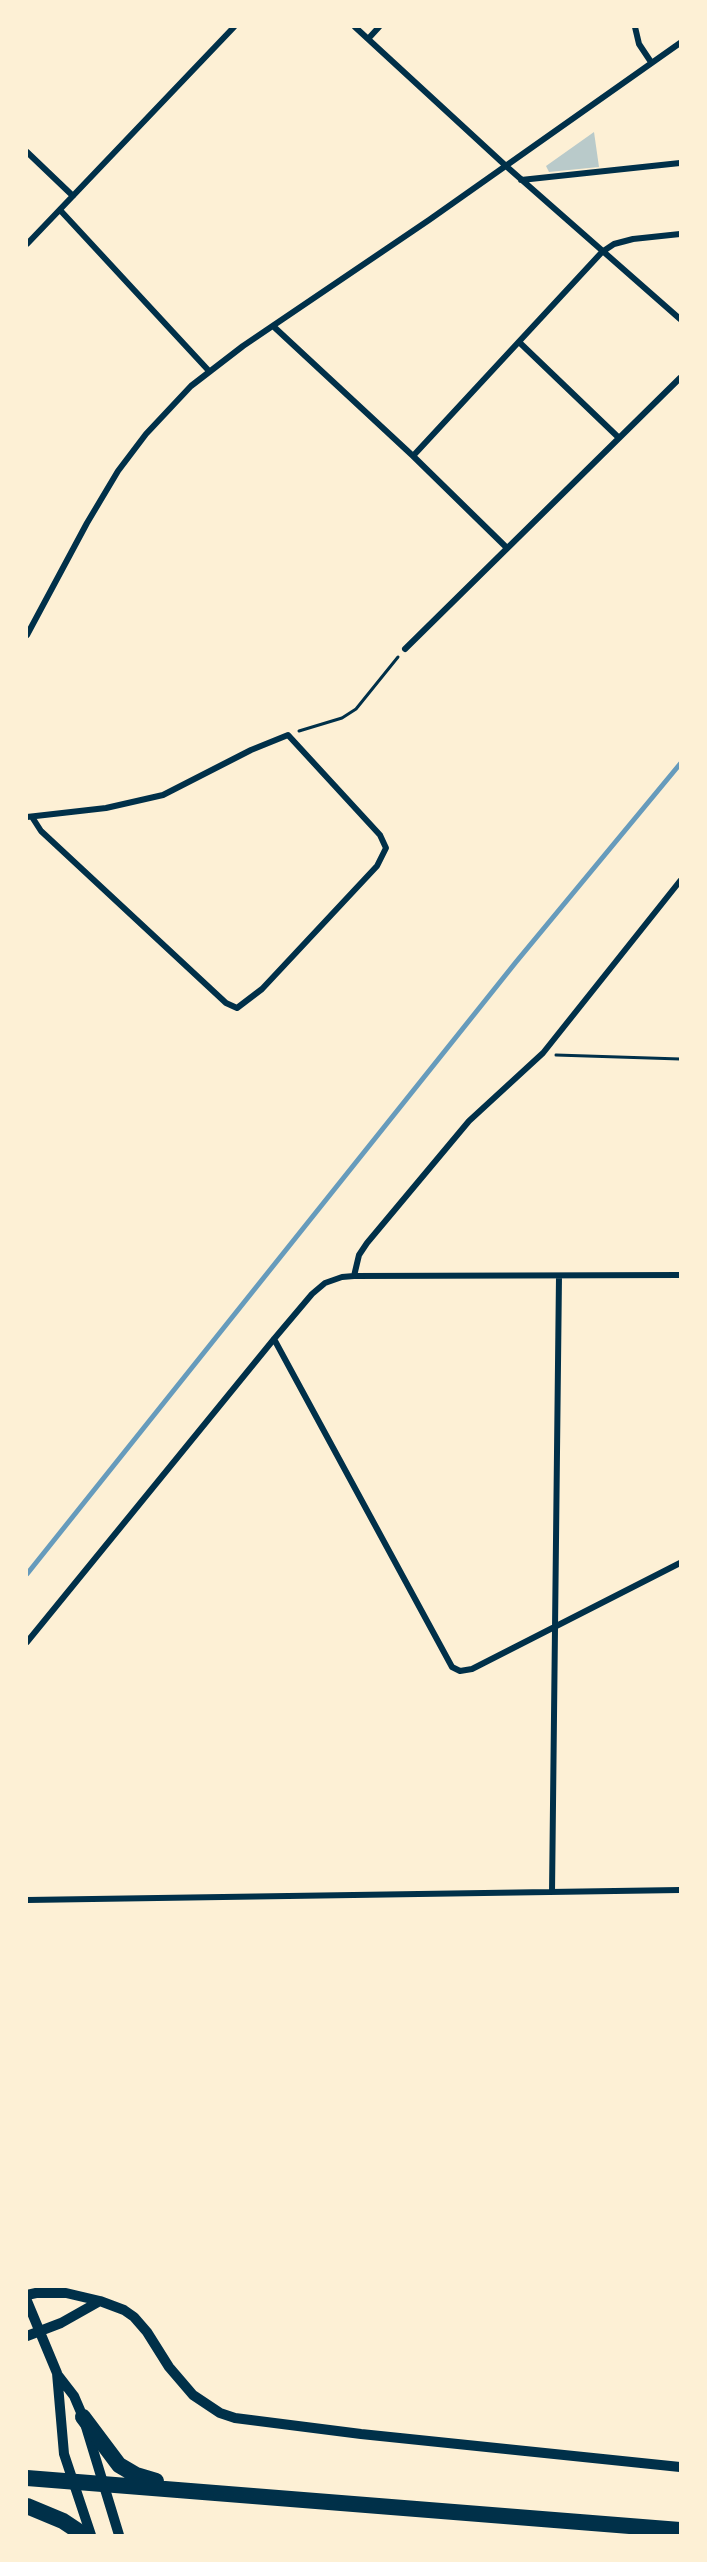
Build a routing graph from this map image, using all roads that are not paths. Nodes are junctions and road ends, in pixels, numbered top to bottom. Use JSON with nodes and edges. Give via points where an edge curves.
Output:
{"nodes":[{"id":1,"x":234,"y":27,"type":"edge"},
{"id":2,"x":355,"y":27,"type":"edge"},
{"id":3,"x":379,"y":27,"type":"edge"},
{"id":4,"x":635,"y":27,"type":"edge"},
{"id":5,"x":368,"y":39,"type":"junction"},
{"id":6,"x":680,"y":42,"type":"edge"},
{"id":7,"x":651,"y":62,"type":"junction"},
{"id":8,"x":27,"y":152,"type":"edge"},
{"id":9,"x":680,"y":163,"type":"edge"},
{"id":10,"x":506,"y":166,"type":"junction"},
{"id":11,"x":521,"y":180,"type":"junction"},
{"id":12,"x":73,"y":196,"type":"junction"},
{"id":13,"x":60,"y":210,"type":"junction"},
{"id":14,"x":680,"y":234,"type":"edge"},
{"id":15,"x":27,"y":244,"type":"edge"},
{"id":16,"x":602,"y":252,"type":"junction"},
{"id":17,"x":679,"y":317,"type":"edge"},
{"id":18,"x":273,"y":326,"type":"junction"},
{"id":19,"x":519,"y":342,"type":"junction"},
{"id":20,"x":209,"y":371,"type":"junction"},
{"id":21,"x":680,"y":378,"type":"edge"},
{"id":22,"x":618,"y":437,"type":"junction"},
{"id":23,"x":413,"y":456,"type":"junction"},
{"id":24,"x":507,"y":548,"type":"junction"},
{"id":25,"x":27,"y":635,"type":"edge"},
{"id":26,"x":405,"y":649,"type":"road end"},
{"id":27,"x":29,"y":817,"type":"edge"},
{"id":28,"x":680,"y":881,"type":"edge"},
{"id":29,"x":680,"y":1275,"type":"edge"},
{"id":30,"x":354,"y":1276,"type":"junction"},
{"id":31,"x":559,"y":1276,"type":"junction"},
{"id":32,"x":274,"y":1339,"type":"junction"},
{"id":33,"x":680,"y":1563,"type":"edge"},
{"id":34,"x":555,"y":1625,"type":"junction"},
{"id":35,"x":27,"y":1642,"type":"edge"},
{"id":36,"x":680,"y":1890,"type":"edge"},
{"id":37,"x":552,"y":1892,"type":"junction"},
{"id":38,"x":27,"y":1900,"type":"edge"},
{"id":39,"x":27,"y":2295,"type":"edge"},
{"id":40,"x":27,"y":2301,"type":"edge"},
{"id":41,"x":100,"y":2301,"type":"junction"},
{"id":42,"x":41,"y":2331,"type":"junction"},
{"id":43,"x":27,"y":2336,"type":"edge"},
{"id":44,"x":57,"y":2373,"type":"junction"},
{"id":45,"x":83,"y":2416,"type":"junction"},
{"id":46,"x":680,"y":2467,"type":"edge"},
{"id":47,"x":27,"y":2478,"type":"edge"},
{"id":48,"x":72,"y":2481,"type":"junction"},
{"id":49,"x":102,"y":2484,"type":"junction"},
{"id":50,"x":185,"y":2491,"type":"junction"},
{"id":51,"x":27,"y":2506,"type":"edge"},
{"id":52,"x":680,"y":2530,"type":"edge"},
{"id":53,"x":84,"y":2535,"type":"edge"},
{"id":54,"x":91,"y":2535,"type":"edge"},
{"id":55,"x":119,"y":2535,"type":"edge"}],
"edges":[{"from":1,"to":12,"type":"street"},
{"from":2,"to":5,"type":"street"},
{"from":3,"to":5,"type":"street"},
{"from":4,"to":7,"type":"street","via":[[639,44]]},
{"from":5,"to":10,"type":"street"},
{"from":6,"to":7,"type":"street"},
{"from":7,"to":10,"type":"street"},
{"from":8,"to":12,"type":"street"},
{"from":9,"to":11,"type":"street"},
{"from":10,"to":11,"type":"street"},
{"from":10,"to":18,"type":"street"},
{"from":11,"to":16,"type":"street"},
{"from":12,"to":13,"type":"street"},
{"from":13,"to":15,"type":"street"},
{"from":13,"to":20,"type":"street"},
{"from":14,"to":16,"type":"street","via":[[633,239]]},
{"from":16,"to":17,"type":"street"},
{"from":16,"to":19,"type":"street"},
{"from":18,"to":20,"type":"street"},
{"from":18,"to":23,"type":"street"},
{"from":19,"to":22,"type":"street"},
{"from":19,"to":23,"type":"street"},
{"from":20,"to":25,"type":"street","via":[[162,415],[118,471]]},
{"from":21,"to":22,"type":"street"},
{"from":22,"to":24,"type":"street"},
{"from":23,"to":24,"type":"street"},
{"from":24,"to":26,"type":"street"},
{"from":27,"to":27,"type":"street","via":[[226,1003],[237,1008],[262,989],[377,866],[385,852],[380,835],[288,735],[163,795],[106,808]]},
{"from":28,"to":30,"type":"street","via":[[543,1053],[470,1121],[388,1217],[362,1249]]},
{"from":29,"to":31,"type":"street"},
{"from":30,"to":31,"type":"street"},
{"from":30,"to":32,"type":"street","via":[[336,1278],[318,1288]]},
{"from":31,"to":34,"type":"street"},
{"from":32,"to":34,"type":"street","via":[[452,1667],[460,1671],[472,1669]]},
{"from":32,"to":35,"type":"street"},
{"from":33,"to":34,"type":"street"},
{"from":34,"to":37,"type":"street"},
{"from":36,"to":37,"type":"street"},
{"from":37,"to":38,"type":"street"},
{"from":39,"to":41,"type":"street","via":[[51,2292]]},
{"from":40,"to":42,"type":"street"},
{"from":41,"to":42,"type":"street"},
{"from":41,"to":46,"type":"street","via":[[134,2317],[193,2395],[235,2418]]},
{"from":42,"to":43,"type":"street"},
{"from":42,"to":44,"type":"street"},
{"from":44,"to":45,"type":"street"},
{"from":44,"to":48,"type":"street","via":[[62,2444]]},
{"from":45,"to":49,"type":"street"},
{"from":45,"to":50,"type":"highway","via":[[119,2465],[136,2475]]},
{"from":47,"to":48,"type":"highway"},
{"from":48,"to":49,"type":"highway"},
{"from":48,"to":54,"type":"street"},
{"from":49,"to":50,"type":"highway"},
{"from":49,"to":55,"type":"street"},
{"from":50,"to":52,"type":"highway"},
{"from":51,"to":53,"type":"highway"}]}
